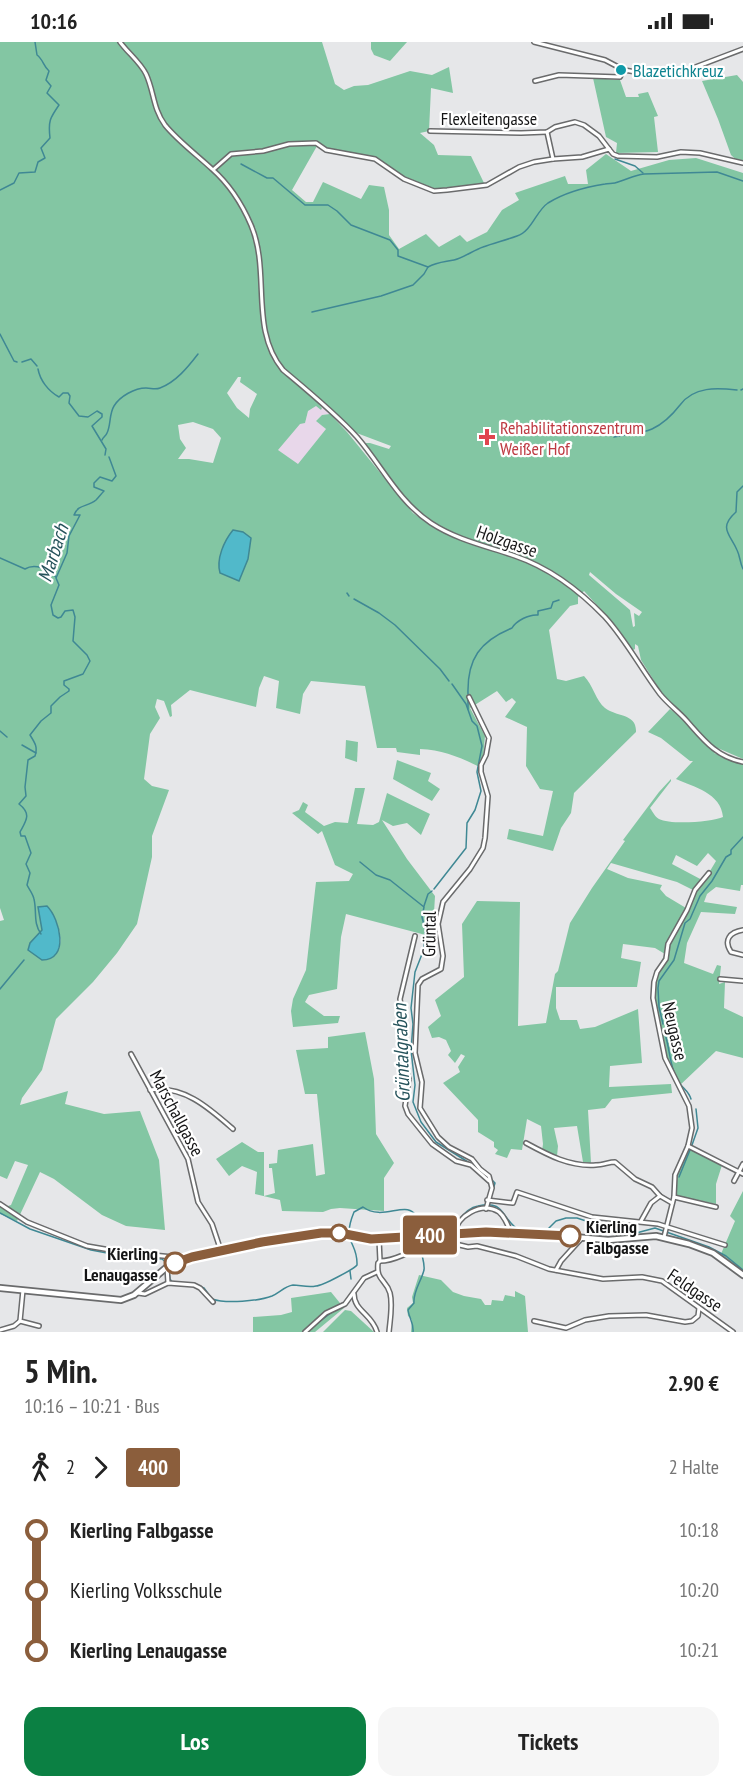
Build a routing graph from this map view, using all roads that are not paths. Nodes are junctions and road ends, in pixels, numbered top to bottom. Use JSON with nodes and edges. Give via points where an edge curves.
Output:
{"nodes":[{"id":1,"x":120,"y":42,"type":"edge"},
{"id":2,"x":534,"y":42,"type":"edge"},
{"id":3,"x":743,"y":49,"type":"edge"},
{"id":4,"x":624,"y":70,"type":"junction"},
{"id":5,"x":535,"y":81,"type":"dead end"},
{"id":6,"x":430,"y":131,"type":"dead end"},
{"id":7,"x":547,"y":132,"type":"junction"},
{"id":8,"x":609,"y":149,"type":"junction"},
{"id":9,"x":553,"y":159,"type":"junction"},
{"id":10,"x":743,"y":163,"type":"edge"},
{"id":11,"x":214,"y":170,"type":"junction"},
{"id":12,"x":470,"y":697,"type":"dead end"},
{"id":13,"x":743,"y":762,"type":"edge"},
{"id":14,"x":709,"y":873,"type":"dead end"},
{"id":15,"x":743,"y":930,"type":"edge"},
{"id":16,"x":416,"y":936,"type":"dead end"},
{"id":17,"x":743,"y":955,"type":"edge"},
{"id":18,"x":720,"y":979,"type":"dead end"},
{"id":19,"x":743,"y":981,"type":"edge"},
{"id":20,"x":131,"y":1054,"type":"dead end"},
{"id":21,"x":150,"y":1090,"type":"junction"},
{"id":22,"x":233,"y":1129,"type":"dead end"},
{"id":23,"x":526,"y":1143,"type":"dead end"},
{"id":24,"x":688,"y":1146,"type":"junction"},
{"id":25,"x":743,"y":1164,"type":"edge"},
{"id":26,"x":739,"y":1171,"type":"junction"},
{"id":27,"x":743,"y":1174,"type":"edge"},
{"id":28,"x":490,"y":1179,"type":"junction"},
{"id":29,"x":734,"y":1181,"type":"dead end"},
{"id":30,"x":660,"y":1196,"type":"junction"},
{"id":31,"x":674,"y":1197,"type":"junction"},
{"id":32,"x":672,"y":1203,"type":"junction"},
{"id":33,"x":0,"y":1204,"type":"edge"},
{"id":34,"x":487,"y":1204,"type":"junction"},
{"id":35,"x":716,"y":1207,"type":"dead end"},
{"id":36,"x":640,"y":1221,"type":"junction"},
{"id":37,"x":666,"y":1228,"type":"junction"},
{"id":38,"x":449,"y":1232,"type":"junction"},
{"id":39,"x":432,"y":1233,"type":"junction"},
{"id":40,"x":511,"y":1233,"type":"junction"},
{"id":41,"x":418,"y":1235,"type":"junction"},
{"id":42,"x":582,"y":1238,"type":"junction"},
{"id":43,"x":664,"y":1238,"type":"junction"},
{"id":44,"x":379,"y":1239,"type":"junction"},
{"id":45,"x":436,"y":1242,"type":"junction"},
{"id":46,"x":420,"y":1245,"type":"junction"},
{"id":47,"x":725,"y":1245,"type":"dead end"},
{"id":48,"x":221,"y":1251,"type":"junction"},
{"id":49,"x":380,"y":1261,"type":"junction"},
{"id":50,"x":177,"y":1262,"type":"junction"},
{"id":51,"x":168,"y":1266,"type":"junction"},
{"id":52,"x":556,"y":1270,"type":"junction"},
{"id":53,"x":377,"y":1272,"type":"junction"},
{"id":54,"x":743,"y":1275,"type":"edge"},
{"id":55,"x":168,"y":1283,"type":"junction"},
{"id":56,"x":0,"y":1288,"type":"edge"},
{"id":57,"x":23,"y":1290,"type":"junction"},
{"id":58,"x":354,"y":1292,"type":"junction"},
{"id":59,"x":138,"y":1293,"type":"junction"},
{"id":60,"x":213,"y":1302,"type":"dead end"},
{"id":61,"x":699,"y":1308,"type":"junction"},
{"id":62,"x":20,"y":1321,"type":"junction"},
{"id":63,"x":534,"y":1321,"type":"dead end"},
{"id":64,"x":39,"y":1326,"type":"dead end"},
{"id":65,"x":0,"y":1330,"type":"edge"},
{"id":66,"x":305,"y":1332,"type":"edge"},
{"id":67,"x":377,"y":1332,"type":"edge"},
{"id":68,"x":388,"y":1332,"type":"edge"},
{"id":69,"x":733,"y":1332,"type":"edge"}],
"edges":[{"from":1,"to":11,"type":"street","via":[[148,77],[159,116]]},
{"from":2,"to":4,"type":"street","via":[[605,60]]},
{"from":3,"to":4,"type":"street","via":[[677,72],[642,74]]},
{"from":4,"to":5,"type":"street","via":[[620,77],[559,75]]},
{"from":6,"to":7,"type":"street","name":"Flexleitengasse"},
{"from":7,"to":8,"type":"street","name":"Flexleitengasse","via":[[575,122],[599,136]]},
{"from":7,"to":9,"type":"street","name":"Flexleitengasse"},
{"from":8,"to":9,"type":"street","via":[[582,158]]},
{"from":8,"to":10,"type":"street","name":"Flexleitengasse","via":[[618,156],[700,153]]},
{"from":9,"to":11,"type":"street","via":[[519,167],[487,185],[434,191],[404,179],[375,159],[326,150],[316,143],[231,154]]},
{"from":11,"to":13,"type":"street","name":"Holzgasse","via":[[231,189],[252,226],[261,265],[266,341],[283,370],[357,438],[414,509],[449,534],[539,566],[573,587],[608,621],[666,702],[706,744]]},
{"from":12,"to":28,"type":"street","name":"Grüntal","via":[[489,738],[481,765],[488,796],[483,848],[441,907],[441,969],[418,985],[415,1053],[422,1082],[420,1108],[438,1137],[472,1159]]},
{"from":14,"to":24,"type":"street","name":"Neugasse","via":[[695,890],[654,982],[653,998],[665,1058],[692,1116]]},
{"from":15,"to":17,"type":"street","via":[[732,933],[727,942],[731,952]]},
{"from":16,"to":28,"type":"street","name":"Grüntal","via":[[400,999],[402,1056],[409,1079],[405,1106],[432,1144]]},
{"from":18,"to":19,"type":"street"},
{"from":20,"to":21,"type":"street","name":"Marschallgasse"},
{"from":21,"to":22,"type":"street","via":[[171,1089],[191,1096]]},
{"from":21,"to":48,"type":"street","name":"Marschallgasse","via":[[188,1159],[198,1202],[212,1224]]},
{"from":23,"to":30,"type":"street","via":[[554,1158],[577,1164],[615,1162]]},
{"from":24,"to":26,"type":"street"},
{"from":24,"to":31,"type":"street","name":"Neugasse","via":[[675,1175]]},
{"from":25,"to":26,"type":"street"},
{"from":26,"to":27,"type":"street"},
{"from":26,"to":29,"type":"street"},
{"from":28,"to":34,"type":"street","via":[[492,1188]]},
{"from":30,"to":32,"type":"street"},
{"from":30,"to":36,"type":"street"},
{"from":31,"to":32,"type":"street","name":"Neugasse"},
{"from":31,"to":35,"type":"street"},
{"from":32,"to":37,"type":"street","name":"Neugasse"},
{"from":33,"to":50,"type":"street","via":[[27,1222],[87,1246],[173,1257]]},
{"from":34,"to":36,"type":"street","via":[[513,1203],[517,1192],[592,1217]]},
{"from":34,"to":38,"type":"street"},
{"from":34,"to":40,"type":"street","via":[[500,1213]]},
{"from":36,"to":37,"type":"street"},
{"from":37,"to":43,"type":"street","name":"Neugasse"},
{"from":37,"to":47,"type":"street"},
{"from":38,"to":39,"type":"main road"},
{"from":38,"to":39,"type":"street","via":[[442,1226]]},
{"from":38,"to":40,"type":"main road"},
{"from":39,"to":41,"type":"main road"},
{"from":39,"to":45,"type":"street"},
{"from":40,"to":42,"type":"main road"},
{"from":41,"to":44,"type":"main road"},
{"from":41,"to":46,"type":"street"},
{"from":42,"to":43,"type":"main road"},
{"from":42,"to":52,"type":"street"},
{"from":43,"to":54,"type":"main road","via":[[713,1253]]},
{"from":44,"to":48,"type":"main road","via":[[307,1234]]},
{"from":44,"to":49,"type":"street"},
{"from":45,"to":46,"type":"street","name":"Feldgasse"},
{"from":45,"to":52,"type":"street","name":"Feldgasse","via":[[478,1246]]},
{"from":46,"to":49,"type":"street","name":"Feldgasse"},
{"from":48,"to":50,"type":"main road"},
{"from":49,"to":53,"type":"street"},
{"from":50,"to":51,"type":"main road"},
{"from":51,"to":55,"type":"street"},
{"from":51,"to":59,"type":"main road"},
{"from":52,"to":61,"type":"street","name":"Feldgasse","via":[[603,1279],[652,1278],[672,1286]]},
{"from":53,"to":58,"type":"street","via":[[364,1278]]},
{"from":53,"to":68,"type":"street","via":[[390,1293]]},
{"from":55,"to":59,"type":"street"},
{"from":55,"to":60,"type":"street","via":[[194,1285]]},
{"from":56,"to":57,"type":"main road"},
{"from":57,"to":59,"type":"main road","via":[[115,1300]]},
{"from":57,"to":62,"type":"street"},
{"from":58,"to":66,"type":"street","via":[[345,1304],[326,1313]]},
{"from":58,"to":67,"type":"street","via":[[356,1304],[373,1320]]},
{"from":61,"to":63,"type":"street","via":[[698,1316],[685,1322],[646,1315],[596,1318],[566,1328]]},
{"from":61,"to":69,"type":"street","name":"Feldgasse"},
{"from":62,"to":64,"type":"street"},
{"from":62,"to":65,"type":"street"}]}
